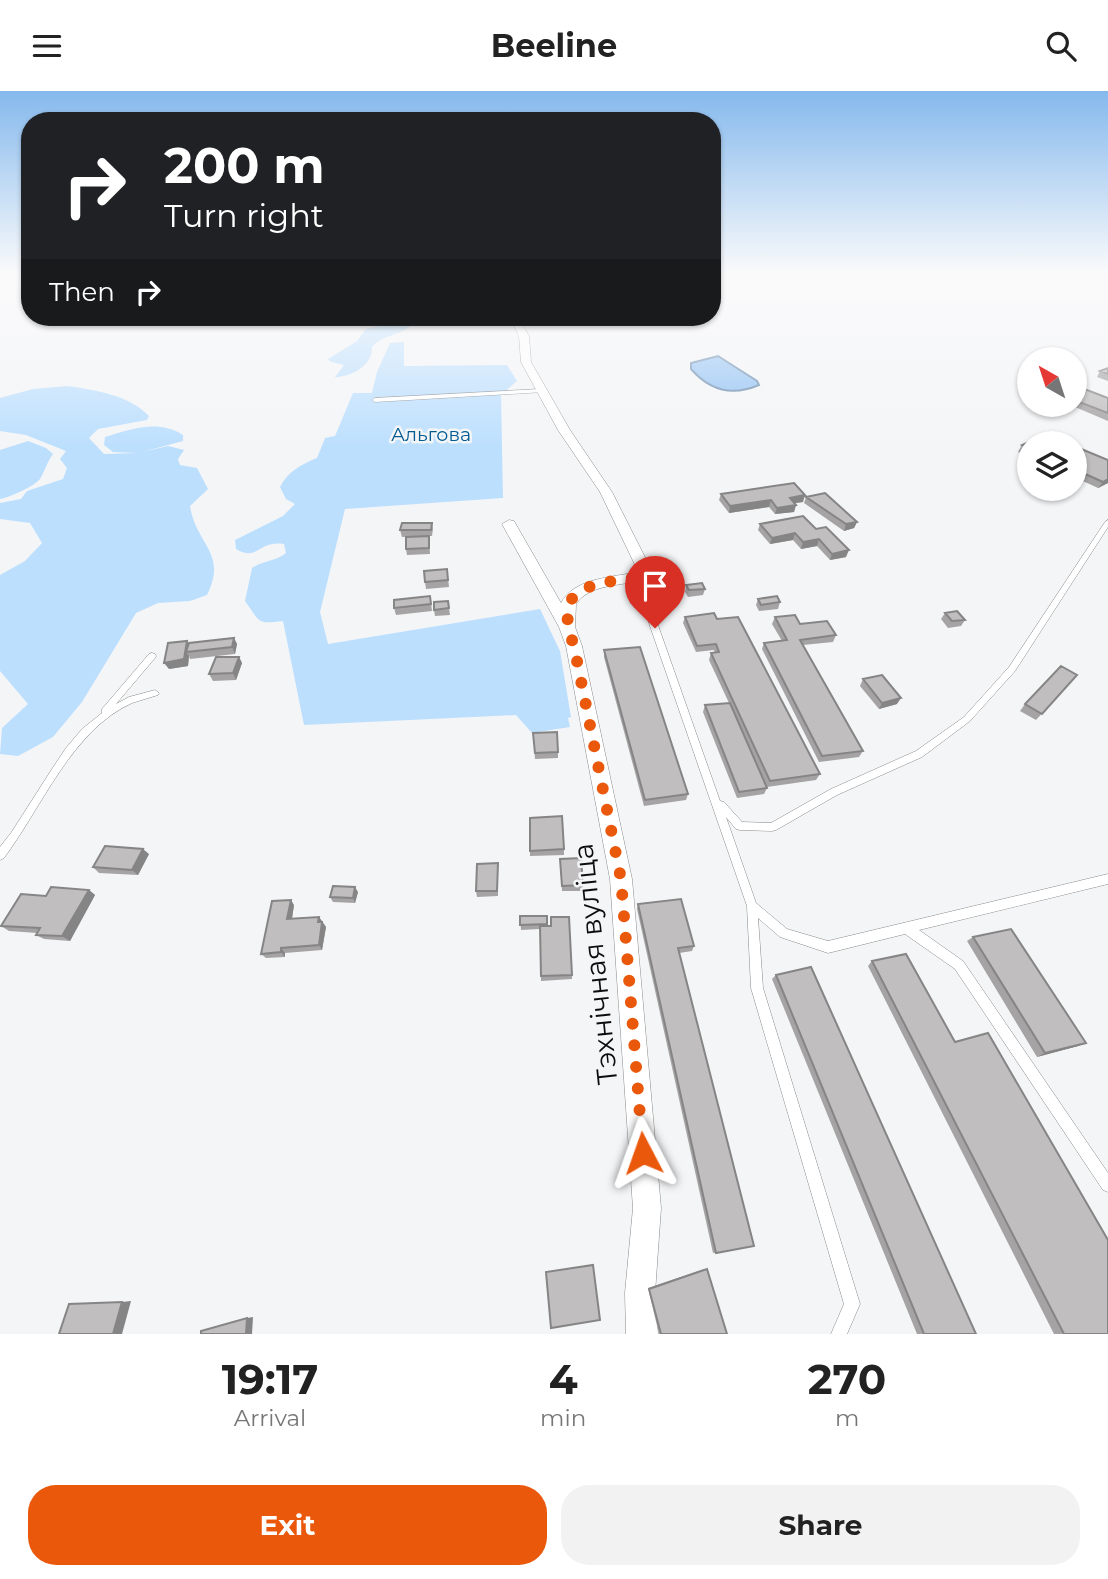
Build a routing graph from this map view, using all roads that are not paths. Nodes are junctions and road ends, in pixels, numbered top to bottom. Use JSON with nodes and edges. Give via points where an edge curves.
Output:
{"nodes":[{"id":1,"x":522,"y":332,"type":"edge"},
{"id":2,"x":542,"y":391,"type":"junction"},
{"id":3,"x":375,"y":400,"type":"dead end"},
{"id":4,"x":1108,"y":522,"type":"edge"},
{"id":5,"x":509,"y":524,"type":"dead end"},
{"id":6,"x":637,"y":577,"type":"junction"},
{"id":7,"x":567,"y":627,"type":"junction"},
{"id":8,"x":152,"y":656,"type":"dead end"},
{"id":9,"x":155,"y":693,"type":"dead end"},
{"id":10,"x":100,"y":718,"type":"junction"},
{"id":11,"x":718,"y":801,"type":"junction"},
{"id":12,"x":0,"y":855,"type":"edge"},
{"id":13,"x":1108,"y":879,"type":"edge"},
{"id":14,"x":752,"y":906,"type":"junction"},
{"id":15,"x":906,"y":928,"type":"junction"},
{"id":16,"x":1108,"y":1185,"type":"edge"},
{"id":17,"x":642,"y":1334,"type":"edge"},
{"id":18,"x":839,"y":1334,"type":"edge"}],
"edges":[{"from":1,"to":2,"type":"street","via":[[526,362]]},
{"from":2,"to":3,"type":"lane"},
{"from":2,"to":6,"type":"street","via":[[625,526],[643,567]]},
{"from":4,"to":11,"type":"lane","via":[[1013,669],[958,726],[919,754],[834,792],[772,827],[740,826]]},
{"from":5,"to":7,"type":"street","name":"Тэхнічная вуліца"},
{"from":6,"to":7,"type":"street","via":[[575,593],[568,603]]},
{"from":6,"to":11,"type":"lane"},
{"from":7,"to":17,"type":"street","name":"Тэхнічная вуліца","via":[[621,879],[647,1208],[640,1293]]},
{"from":8,"to":10,"type":"lane"},
{"from":9,"to":10,"type":"lane","via":[[125,702]]},
{"from":10,"to":12,"type":"lane","via":[[68,754]]},
{"from":11,"to":14,"type":"lane"},
{"from":13,"to":15,"type":"lane"},
{"from":14,"to":15,"type":"lane","via":[[784,933],[828,947]]},
{"from":14,"to":18,"type":"lane","via":[[757,988],[852,1304]]},
{"from":15,"to":16,"type":"lane","via":[[959,965]]}]}
